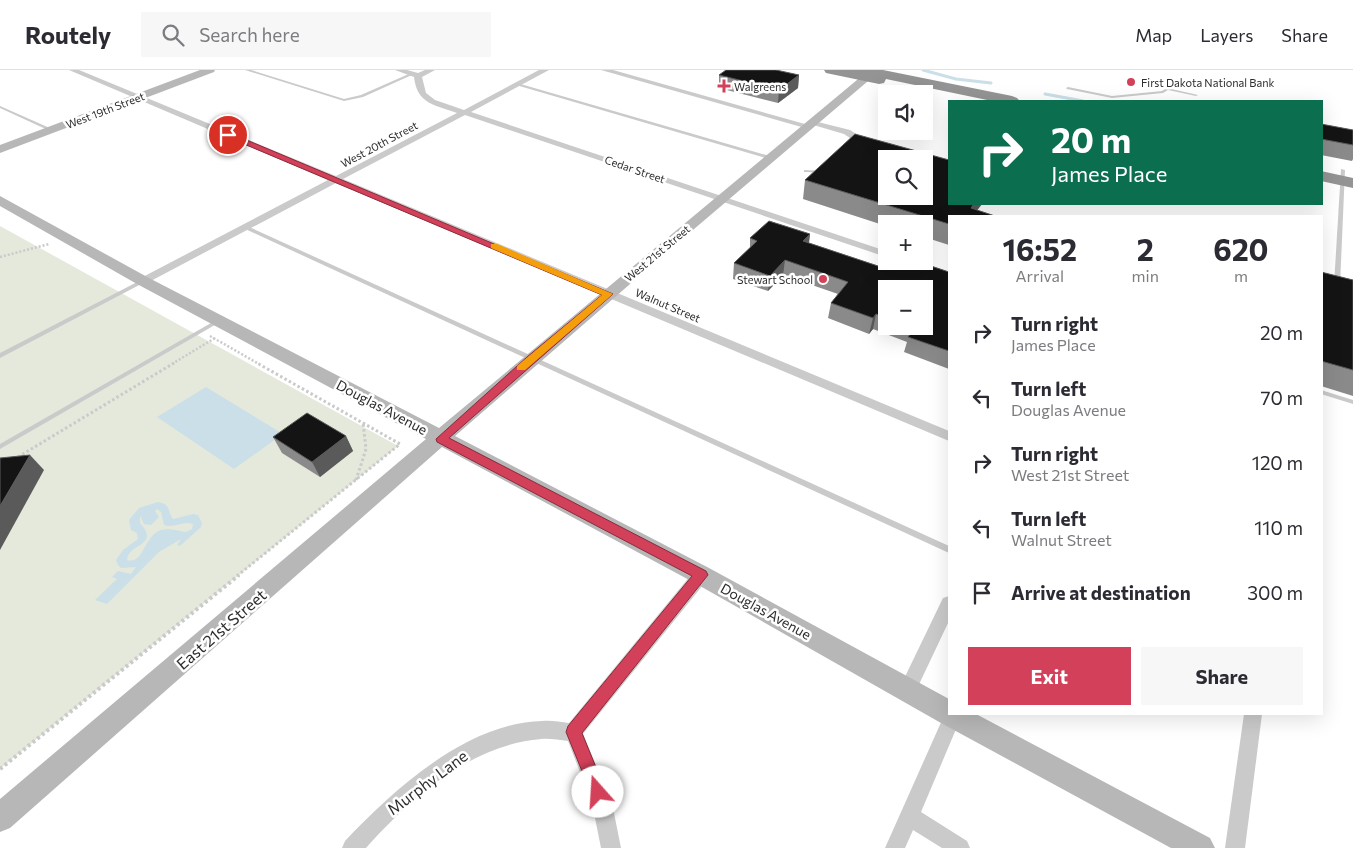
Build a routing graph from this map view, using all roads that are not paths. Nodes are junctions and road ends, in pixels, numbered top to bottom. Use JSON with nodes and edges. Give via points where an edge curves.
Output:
{"nodes":[{"id":1,"x":72,"y":70,"type":"edge"},
{"id":2,"x":210,"y":70,"type":"edge"},
{"id":3,"x":247,"y":70,"type":"edge"},
{"id":4,"x":399,"y":70,"type":"edge"},
{"id":5,"x":431,"y":70,"type":"edge"},
{"id":6,"x":545,"y":70,"type":"edge"},
{"id":7,"x":604,"y":70,"type":"edge"},
{"id":8,"x":831,"y":70,"type":"edge"},
{"id":9,"x":869,"y":72,"type":"edge"},
{"id":10,"x":415,"y":75,"type":"junction"},
{"id":11,"x":517,"y":84,"type":"junction"},
{"id":12,"x":1068,"y":88,"type":"dead end"},
{"id":13,"x":1196,"y":95,"type":"dead end"},
{"id":14,"x":138,"y":97,"type":"junction"},
{"id":15,"x":972,"y":100,"type":"edge"},
{"id":16,"x":1007,"y":100,"type":"edge"},
{"id":17,"x":0,"y":107,"type":"edge"},
{"id":18,"x":465,"y":112,"type":"junction"},
{"id":19,"x":810,"y":124,"type":"junction"},
{"id":20,"x":51,"y":130,"type":"junction"},
{"id":21,"x":0,"y":149,"type":"edge"},
{"id":22,"x":872,"y":150,"type":"edge"},
{"id":23,"x":771,"y":158,"type":"junction"},
{"id":24,"x":1323,"y":167,"type":"edge"},
{"id":25,"x":828,"y":169,"type":"edge"},
{"id":26,"x":806,"y":171,"type":"dead end"},
{"id":27,"x":1323,"y":176,"type":"edge"},
{"id":28,"x":1348,"y":177,"type":"edge"},
{"id":29,"x":336,"y":180,"type":"junction"},
{"id":30,"x":722,"y":198,"type":"junction"},
{"id":31,"x":0,"y":200,"type":"edge"},
{"id":32,"x":245,"y":227,"type":"junction"},
{"id":33,"x":878,"y":251,"type":"edge"},
{"id":34,"x":143,"y":280,"type":"junction"},
{"id":35,"x":1329,"y":287,"type":"edge"},
{"id":36,"x":1336,"y":289,"type":"junction"},
{"id":37,"x":1345,"y":291,"type":"edge"},
{"id":38,"x":609,"y":294,"type":"junction"},
{"id":39,"x":217,"y":330,"type":"junction"},
{"id":40,"x":0,"y":356,"type":"edge"},
{"id":41,"x":531,"y":359,"type":"junction"},
{"id":42,"x":1323,"y":393,"type":"edge"},
{"id":43,"x":1353,"y":402,"type":"edge"},
{"id":44,"x":948,"y":436,"type":"edge"},
{"id":45,"x":441,"y":439,"type":"junction"},
{"id":46,"x":0,"y":447,"type":"edge"},
{"id":47,"x":948,"y":550,"type":"edge"},
{"id":48,"x":701,"y":575,"type":"junction"},
{"id":49,"x":948,"y":605,"type":"edge"},
{"id":50,"x":907,"y":691,"type":"junction"},
{"id":51,"x":948,"y":713,"type":"edge"},
{"id":52,"x":950,"y":715,"type":"edge"},
{"id":53,"x":952,"y":715,"type":"edge"},
{"id":54,"x":1253,"y":715,"type":"edge"},
{"id":55,"x":574,"y":732,"type":"junction"},
{"id":56,"x":908,"y":816,"type":"junction"},
{"id":57,"x":0,"y":818,"type":"edge"},
{"id":58,"x":352,"y":848,"type":"edge"},
{"id":59,"x":612,"y":848,"type":"edge"},
{"id":60,"x":895,"y":848,"type":"edge"},
{"id":61,"x":960,"y":848,"type":"edge"},
{"id":62,"x":1200,"y":848,"type":"edge"},
{"id":63,"x":1235,"y":848,"type":"edge"}],
"edges":[{"from":1,"to":14,"type":"street","name":"Walnut Street"},
{"from":2,"to":14,"type":"street","name":"West 19th Street"},
{"from":3,"to":10,"type":"lane","via":[[344,100]]},
{"from":4,"to":10,"type":"street"},
{"from":5,"to":10,"type":"street"},
{"from":6,"to":11,"type":"street","name":"West 20th Street"},
{"from":7,"to":19,"type":"street"},
{"from":8,"to":9,"type":"highway"},
{"from":9,"to":15,"type":"highway"},
{"from":9,"to":16,"type":"highway"},
{"from":9,"to":19,"type":"street","name":"West 21st Street"},
{"from":10,"to":18,"type":"street","name":"Cedar Street","via":[[422,95]]},
{"from":11,"to":18,"type":"street","name":"West 20th Street"},
{"from":11,"to":23,"type":"lane"},
{"from":12,"to":13,"type":"lane","via":[[1112,97],[1163,92],[1166,88]]},
{"from":14,"to":20,"type":"street","name":"West 19th Street"},
{"from":14,"to":29,"type":"street","name":"Walnut Street"},
{"from":17,"to":20,"type":"lane"},
{"from":18,"to":29,"type":"street","name":"West 20th Street"},
{"from":18,"to":30,"type":"street","name":"Cedar Street"},
{"from":19,"to":22,"type":"street","via":[[847,136],[856,142],[855,146]]},
{"from":19,"to":23,"type":"street","name":"West 21st Street"},
{"from":20,"to":21,"type":"street","name":"West 19th Street"},
{"from":23,"to":30,"type":"street","name":"West 21st Street"},
{"from":24,"to":28,"type":"highway"},
{"from":25,"to":26,"type":"lane","via":[[821,173]]},
{"from":27,"to":28,"type":"highway"},
{"from":28,"to":36,"type":"lane"},
{"from":29,"to":32,"type":"street","name":"West 20th Street"},
{"from":29,"to":38,"type":"street","name":"Walnut Street"},
{"from":30,"to":33,"type":"street","name":"Cedar Street"},
{"from":30,"to":38,"type":"street","name":"West 21st Street"},
{"from":31,"to":34,"type":"street","name":"Douglas Avenue"},
{"from":32,"to":34,"type":"street","name":"West 20th Street"},
{"from":32,"to":41,"type":"lane"},
{"from":34,"to":39,"type":"street","name":"Douglas Avenue"},
{"from":34,"to":40,"type":"lane"},
{"from":35,"to":36,"type":"lane"},
{"from":36,"to":37,"type":"lane"},
{"from":38,"to":41,"type":"street","name":"West 21st Street"},
{"from":38,"to":44,"type":"street","name":"Walnut Street"},
{"from":39,"to":45,"type":"street","name":"Douglas Avenue"},
{"from":39,"to":46,"type":"lane","via":[[201,330]]},
{"from":41,"to":45,"type":"street","name":"West 21st Street"},
{"from":41,"to":47,"type":"lane"},
{"from":42,"to":43,"type":"lane"},
{"from":45,"to":48,"type":"street","name":"Douglas Avenue"},
{"from":45,"to":57,"type":"street","name":"East 21st Street"},
{"from":48,"to":50,"type":"street","name":"Douglas Avenue"},
{"from":48,"to":55,"type":"street"},
{"from":49,"to":50,"type":"street"},
{"from":50,"to":51,"type":"street","name":"Douglas Avenue"},
{"from":52,"to":56,"type":"street"},
{"from":53,"to":62,"type":"street","name":"Douglas Avenue"},
{"from":54,"to":63,"type":"street"},
{"from":55,"to":58,"type":"street","name":"Murphy Lane","via":[[545,728],[468,750],[405,796]]},
{"from":55,"to":59,"type":"street","via":[[610,828]]},
{"from":56,"to":60,"type":"street"},
{"from":56,"to":61,"type":"street"}]}
